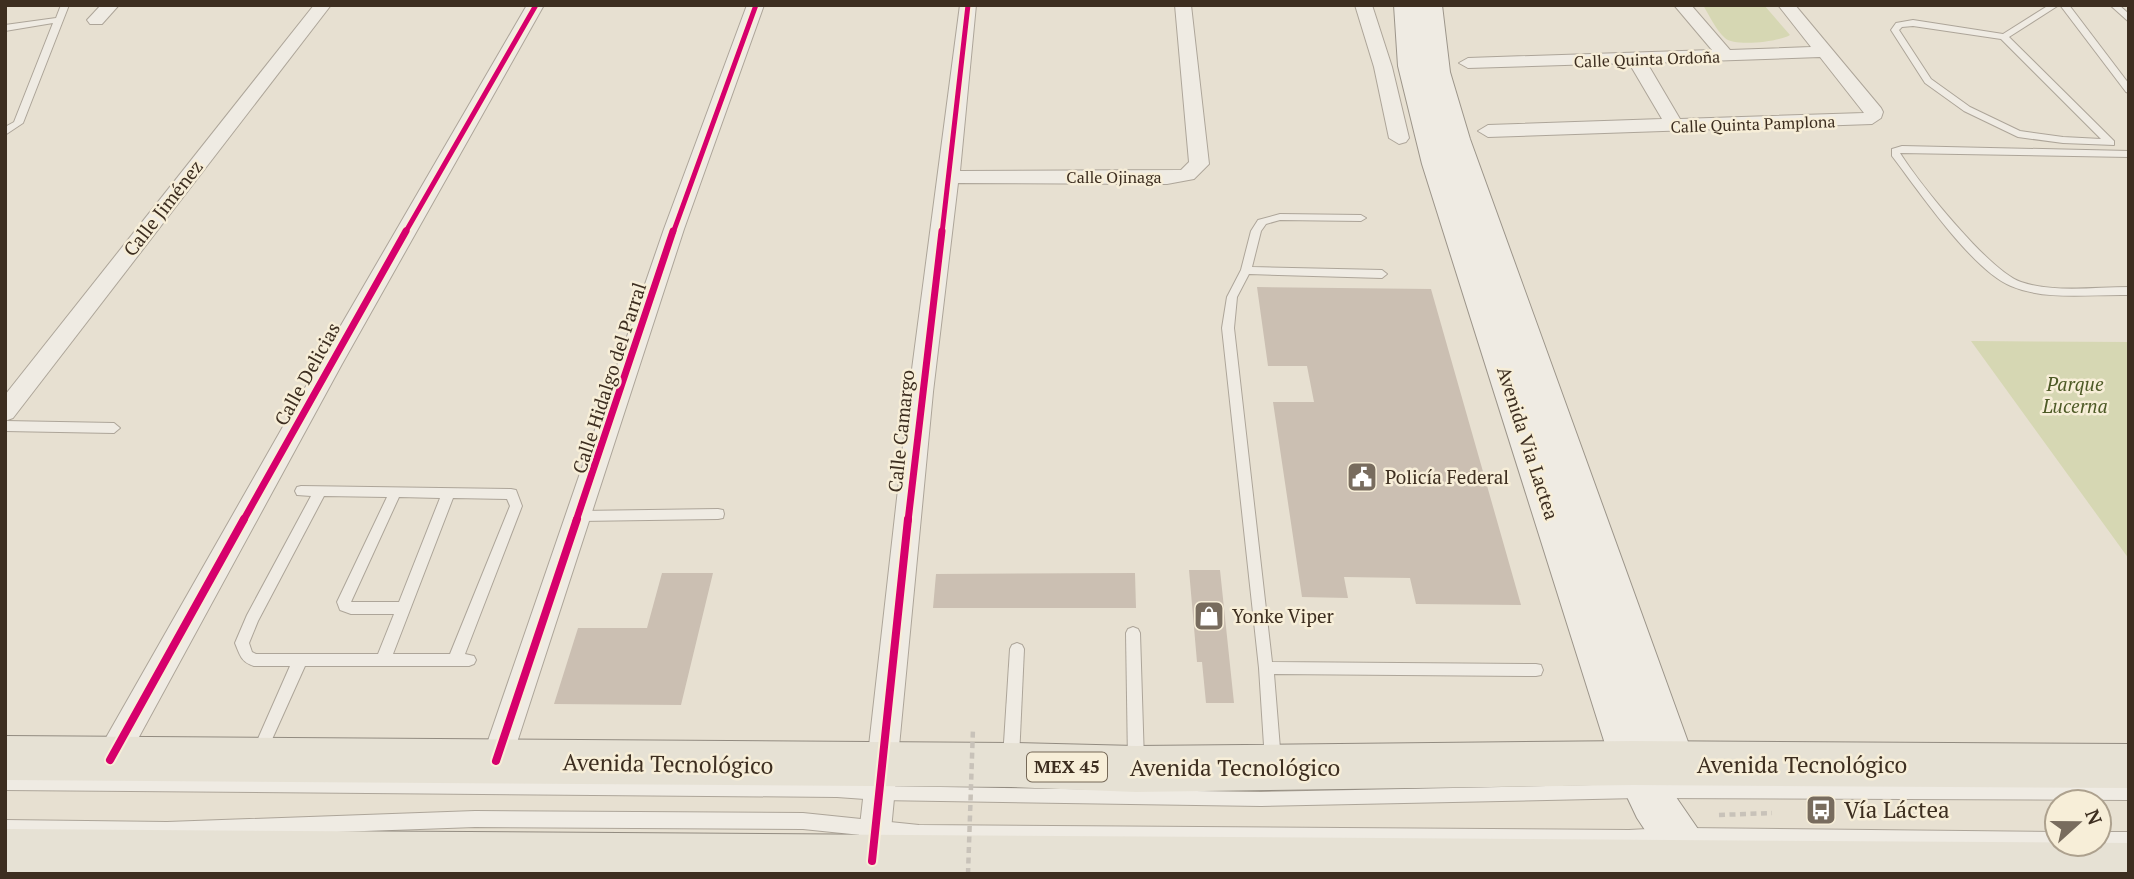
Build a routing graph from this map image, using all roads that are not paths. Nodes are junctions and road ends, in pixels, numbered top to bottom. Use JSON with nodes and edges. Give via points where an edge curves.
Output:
{"nodes":[{"id":1,"x":65,"y":5,"type":"edge"},
{"id":2,"x":111,"y":5,"type":"edge"},
{"id":3,"x":323,"y":5,"type":"edge"},
{"id":4,"x":536,"y":5,"type":"edge"},
{"id":5,"x":756,"y":5,"type":"edge"},
{"id":6,"x":968,"y":5,"type":"edge"},
{"id":7,"x":1183,"y":5,"type":"edge"},
{"id":8,"x":1363,"y":5,"type":"edge"},
{"id":9,"x":1406,"y":5,"type":"edge"},
{"id":10,"x":1430,"y":5,"type":"edge"},
{"id":11,"x":1682,"y":5,"type":"edge"},
{"id":12,"x":1786,"y":5,"type":"edge"},
{"id":13,"x":2055,"y":5,"type":"edge"},
{"id":14,"x":2064,"y":5,"type":"edge"},
{"id":15,"x":2114,"y":5,"type":"edge"},
{"id":16,"x":2129,"y":19,"type":"edge"},
{"id":17,"x":59,"y":20,"type":"junction"},
{"id":18,"x":96,"y":20,"type":"dead end"},
{"id":19,"x":5,"y":28,"type":"edge"},
{"id":20,"x":2004,"y":37,"type":"junction"},
{"id":21,"x":1826,"y":52,"type":"junction"},
{"id":22,"x":1726,"y":56,"type":"junction"},
{"id":23,"x":1636,"y":60,"type":"junction"},
{"id":24,"x":1468,"y":63,"type":"dead end"},
{"id":25,"x":2129,"y":90,"type":"edge"},
{"id":26,"x":1675,"y":126,"type":"junction"},
{"id":27,"x":1488,"y":131,"type":"dead end"},
{"id":28,"x":5,"y":132,"type":"edge"},
{"id":29,"x":1399,"y":138,"type":"dead end"},
{"id":30,"x":2110,"y":142,"type":"junction"},
{"id":31,"x":2127,"y":156,"type":"edge"},
{"id":32,"x":949,"y":177,"type":"junction"},
{"id":33,"x":1361,"y":218,"type":"dead end"},
{"id":34,"x":1246,"y":270,"type":"junction"},
{"id":35,"x":1382,"y":274,"type":"dead end"},
{"id":36,"x":2129,"y":291,"type":"edge"},
{"id":37,"x":5,"y":412,"type":"edge"},
{"id":38,"x":5,"y":426,"type":"edge"},
{"id":39,"x":114,"y":428,"type":"dead end"},
{"id":40,"x":301,"y":491,"type":"dead end"},
{"id":41,"x":320,"y":491,"type":"junction"},
{"id":42,"x":449,"y":492,"type":"junction"},
{"id":43,"x":395,"y":493,"type":"junction"},
{"id":44,"x":718,"y":514,"type":"dead end"},
{"id":45,"x":580,"y":516,"type":"junction"},
{"id":46,"x":405,"y":608,"type":"junction"},
{"id":47,"x":1133,"y":633,"type":"dead end"},
{"id":48,"x":1017,"y":649,"type":"dead end"},
{"id":49,"x":383,"y":660,"type":"junction"},
{"id":50,"x":300,"y":661,"type":"junction"},
{"id":51,"x":1266,"y":668,"type":"junction"},
{"id":52,"x":1536,"y":670,"type":"dead end"},
{"id":53,"x":5,"y":758,"type":"edge"},
{"id":54,"x":256,"y":759,"type":"junction"},
{"id":55,"x":110,"y":760,"type":"junction"},
{"id":56,"x":496,"y":761,"type":"junction"},
{"id":57,"x":1011,"y":765,"type":"junction"},
{"id":58,"x":2129,"y":766,"type":"edge"},
{"id":59,"x":1274,"y":768,"type":"junction"},
{"id":60,"x":1136,"y":769,"type":"junction"},
{"id":61,"x":1651,"y":773,"type":"junction"},
{"id":62,"x":880,"y":780,"type":"junction"},
{"id":63,"x":5,"y":783,"type":"edge"},
{"id":64,"x":2129,"y":793,"type":"edge"},
{"id":65,"x":5,"y":828,"type":"edge"},
{"id":66,"x":2043,"y":840,"type":"edge"},
{"id":67,"x":874,"y":845,"type":"junction"},
{"id":68,"x":1684,"y":850,"type":"junction"},
{"id":69,"x":5,"y":855,"type":"edge"},
{"id":70,"x":2119,"y":858,"type":"edge"},
{"id":71,"x":387,"y":864,"type":"edge"},
{"id":72,"x":1610,"y":869,"type":"edge"},
{"id":73,"x":1804,"y":870,"type":"edge"}],
"edges":[{"from":1,"to":17,"type":"lane"},
{"from":2,"to":18,"type":"street"},
{"from":3,"to":37,"type":"street","name":"Calle Jiménez"},
{"from":4,"to":55,"type":"street","name":"Calle Delicias"},
{"from":5,"to":45,"type":"street","name":"Calle Hidalgo del Parral","via":[[674,229]]},
{"from":6,"to":32,"type":"street","name":"Calle Camargo"},
{"from":7,"to":32,"type":"street","name":"Calle Ojinaga","via":[[1199,164],[1192,172],[1167,178]]},
{"from":8,"to":29,"type":"street"},
{"from":9,"to":61,"type":"main road","name":"Avenida Via Lactea","via":[[1413,83],[1436,164]]},
{"from":10,"to":61,"type":"main road","name":"Avenida Via Lactea","via":[[1437,72],[1456,139]]},
{"from":11,"to":22,"type":"street"},
{"from":12,"to":21,"type":"street","name":"Calle Quinta Pamplona"},
{"from":13,"to":20,"type":"lane"},
{"from":14,"to":25,"type":"lane"},
{"from":15,"to":16,"type":"lane"},
{"from":17,"to":19,"type":"lane"},
{"from":17,"to":28,"type":"lane","via":[[18,123]]},
{"from":20,"to":30,"type":"lane"},
{"from":20,"to":30,"type":"lane","via":[[1913,23],[1899,24],[1895,30],[1928,81],[1967,109],[2018,134]]},
{"from":21,"to":22,"type":"street","name":"Calle Quinta Ordoña"},
{"from":21,"to":26,"type":"street","name":"Calle Quinta Pamplona","via":[[1874,112],[1872,118]]},
{"from":22,"to":23,"type":"street","name":"Calle Quinta Ordoña"},
{"from":23,"to":24,"type":"street","name":"Calle Quinta Ordoña"},
{"from":23,"to":26,"type":"street"},
{"from":26,"to":27,"type":"street","name":"Calle Quinta Pamplona"},
{"from":30,"to":31,"type":"lane"},
{"from":31,"to":36,"type":"lane","via":[[1895,151],[1989,269],[2013,283],[2035,288]]},
{"from":32,"to":62,"type":"street","name":"Calle Camargo"},
{"from":33,"to":34,"type":"lane","via":[[1269,218],[1255,231]]},
{"from":34,"to":35,"type":"lane"},
{"from":34,"to":51,"type":"lane","via":[[1232,297],[1228,328]]},
{"from":38,"to":39,"type":"lane"},
{"from":40,"to":41,"type":"lane"},
{"from":41,"to":43,"type":"lane"},
{"from":41,"to":50,"type":"lane","via":[[242,642],[243,650],[254,660]]},
{"from":42,"to":43,"type":"lane"},
{"from":42,"to":46,"type":"lane"},
{"from":42,"to":49,"type":"lane","via":[[507,492],[516,502],[462,660]]},
{"from":43,"to":46,"type":"lane","via":[[344,602],[351,608]]},
{"from":44,"to":45,"type":"lane"},
{"from":45,"to":56,"type":"street","name":"Calle Hidalgo del Parral"},
{"from":46,"to":49,"type":"lane"},
{"from":47,"to":60,"type":"lane"},
{"from":48,"to":57,"type":"lane"},
{"from":49,"to":50,"type":"lane"},
{"from":50,"to":54,"type":"lane"},
{"from":51,"to":52,"type":"lane"},
{"from":51,"to":59,"type":"lane"},
{"from":53,"to":55,"type":"main road","name":"Avenida Tecnológico","number":"MEX 45"},
{"from":54,"to":55,"type":"main road","name":"Avenida Tecnológico","number":"MEX 45"},
{"from":54,"to":56,"type":"main road","name":"Avenida Tecnológico","number":"MEX 45"},
{"from":56,"to":62,"type":"main road","name":"Avenida Tecnológico","number":"MEX 45"},
{"from":57,"to":60,"type":"main road","name":"Avenida Tecnológico","number":"MEX 45"},
{"from":57,"to":62,"type":"main road","name":"Avenida Tecnológico","number":"MEX 45"},
{"from":58,"to":61,"type":"main road","name":"Avenida Tecnológico","number":"MEX 45"},
{"from":59,"to":60,"type":"main road","name":"Avenida Tecnológico","number":"MEX 45"},
{"from":59,"to":61,"type":"main road","name":"Avenida Tecnológico","number":"MEX 45"},
{"from":61,"to":62,"type":"lane","via":[[1261,799]]},
{"from":61,"to":64,"type":"lane"},
{"from":61,"to":68,"type":"main road","name":"Avenida Via Lactea"},
{"from":62,"to":63,"type":"lane","via":[[824,790]]},
{"from":62,"to":67,"type":"street","name":"Calle Camargo"},
{"from":65,"to":67,"type":"lane","via":[[167,830],[475,819],[803,821]]},
{"from":66,"to":68,"type":"lane"},
{"from":67,"to":68,"type":"lane","via":[[919,833],[1616,838]]},
{"from":67,"to":71,"type":"main road"},
{"from":67,"to":72,"type":"main road"},
{"from":68,"to":72,"type":"main road"},
{"from":68,"to":73,"type":"main road"},
{"from":69,"to":71,"type":"main road"},
{"from":70,"to":73,"type":"main road"}]}
